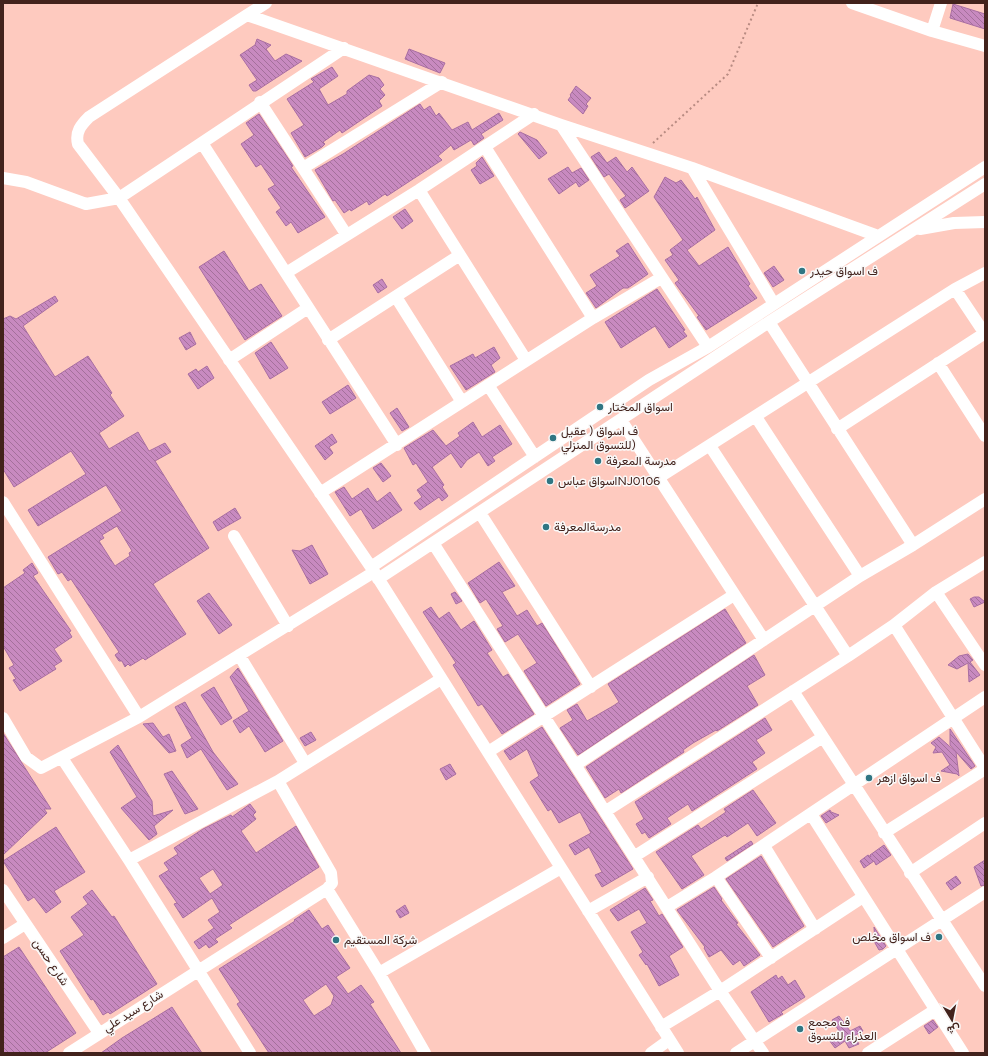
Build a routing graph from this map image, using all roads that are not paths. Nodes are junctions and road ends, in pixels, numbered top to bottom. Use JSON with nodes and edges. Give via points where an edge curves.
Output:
{"nodes":[{"id":1,"x":266,"y":3,"type":"edge"},
{"id":2,"x":852,"y":3,"type":"edge"},
{"id":3,"x":941,"y":3,"type":"edge"},
{"id":4,"x":247,"y":15,"type":"junction"},
{"id":5,"x":932,"y":31,"type":"junction"},
{"id":6,"x":985,"y":46,"type":"edge"},
{"id":7,"x":344,"y":48,"type":"junction"},
{"id":8,"x":442,"y":82,"type":"junction"},
{"id":9,"x":260,"y":102,"type":"junction"},
{"id":10,"x":534,"y":114,"type":"junction"},
{"id":11,"x":562,"y":125,"type":"junction"},
{"id":12,"x":202,"y":143,"type":"junction"},
{"id":13,"x":485,"y":147,"type":"junction"},
{"id":14,"x":985,"y":167,"type":"edge"},
{"id":15,"x":303,"y":168,"type":"junction"},
{"id":16,"x":692,"y":168,"type":"junction"},
{"id":17,"x":3,"y":178,"type":"edge"},
{"id":18,"x":985,"y":184,"type":"edge"},
{"id":19,"x":419,"y":190,"type":"junction"},
{"id":20,"x":119,"y":198,"type":"junction"},
{"id":21,"x":983,"y":224,"type":"edge"},
{"id":22,"x":909,"y":232,"type":"junction"},
{"id":23,"x":346,"y":234,"type":"junction"},
{"id":24,"x":878,"y":236,"type":"junction"},
{"id":25,"x":460,"y":255,"type":"junction"},
{"id":26,"x":286,"y":273,"type":"junction"},
{"id":27,"x":985,"y":273,"type":"edge"},
{"id":28,"x":661,"y":278,"type":"junction"},
{"id":29,"x":955,"y":289,"type":"junction"},
{"id":30,"x":396,"y":297,"type":"junction"},
{"id":31,"x":774,"y":304,"type":"junction"},
{"id":32,"x":308,"y":308,"type":"junction"},
{"id":33,"x":593,"y":318,"type":"junction"},
{"id":34,"x":769,"y":322,"type":"junction"},
{"id":35,"x":985,"y":333,"type":"edge"},
{"id":36,"x":328,"y":340,"type":"junction"},
{"id":37,"x":708,"y":347,"type":"junction"},
{"id":38,"x":230,"y":360,"type":"junction"},
{"id":39,"x":526,"y":360,"type":"junction"},
{"id":40,"x":938,"y":362,"type":"junction"},
{"id":41,"x":649,"y":380,"type":"junction"},
{"id":42,"x":807,"y":382,"type":"junction"},
{"id":43,"x":488,"y":385,"type":"junction"},
{"id":44,"x":660,"y":394,"type":"junction"},
{"id":45,"x":462,"y":402,"type":"junction"},
{"id":46,"x":756,"y":417,"type":"junction"},
{"id":47,"x":621,"y":420,"type":"junction"},
{"id":48,"x":837,"y":429,"type":"junction"},
{"id":49,"x":985,"y":436,"type":"edge"},
{"id":50,"x":396,"y":445,"type":"junction"},
{"id":51,"x":710,"y":446,"type":"junction"},
{"id":52,"x":535,"y":457,"type":"junction"},
{"id":53,"x":658,"y":478,"type":"junction"},
{"id":54,"x":320,"y":493,"type":"junction"},
{"id":55,"x":985,"y":499,"type":"edge"},
{"id":56,"x":3,"y":502,"type":"edge"},
{"id":57,"x":480,"y":513,"type":"junction"},
{"id":58,"x":234,"y":536,"type":"dead end"},
{"id":59,"x":433,"y":543,"type":"junction"},
{"id":60,"x":914,"y":545,"type":"junction"},
{"id":61,"x":985,"y":562,"type":"edge"},
{"id":62,"x":374,"y":573,"type":"junction"},
{"id":63,"x":860,"y":576,"type":"junction"},
{"id":64,"x":936,"y":592,"type":"junction"},
{"id":65,"x":734,"y":595,"type":"junction"},
{"id":66,"x":815,"y":606,"type":"junction"},
{"id":67,"x":894,"y":625,"type":"junction"},
{"id":68,"x":288,"y":626,"type":"junction"},
{"id":69,"x":764,"y":640,"type":"junction"},
{"id":70,"x":239,"y":655,"type":"junction"},
{"id":71,"x":848,"y":656,"type":"junction"},
{"id":72,"x":985,"y":665,"type":"edge"},
{"id":73,"x":442,"y":679,"type":"junction"},
{"id":74,"x":591,"y":687,"type":"junction"},
{"id":75,"x":793,"y":691,"type":"junction"},
{"id":76,"x":985,"y":697,"type":"edge"},
{"id":77,"x":546,"y":716,"type":"junction"},
{"id":78,"x":3,"y":718,"type":"edge"},
{"id":79,"x":139,"y":718,"type":"junction"},
{"id":80,"x":954,"y":718,"type":"junction"},
{"id":81,"x":823,"y":737,"type":"junction"},
{"id":82,"x":488,"y":752,"type":"junction"},
{"id":83,"x":62,"y":758,"type":"junction"},
{"id":84,"x":306,"y":763,"type":"junction"},
{"id":85,"x":576,"y":764,"type":"junction"},
{"id":86,"x":985,"y":768,"type":"edge"},
{"id":87,"x":278,"y":780,"type":"junction"},
{"id":88,"x":853,"y":784,"type":"junction"},
{"id":89,"x":606,"y":811,"type":"junction"},
{"id":90,"x":811,"y":814,"type":"junction"},
{"id":91,"x":985,"y":823,"type":"edge"},
{"id":92,"x":884,"y":833,"type":"junction"},
{"id":93,"x":764,"y":846,"type":"junction"},
{"id":94,"x":635,"y":856,"type":"junction"},
{"id":95,"x":130,"y":860,"type":"junction"},
{"id":96,"x":561,"y":868,"type":"junction"},
{"id":97,"x":910,"y":873,"type":"junction"},
{"id":98,"x":648,"y":877,"type":"junction"},
{"id":99,"x":716,"y":878,"type":"junction"},
{"id":100,"x":327,"y":889,"type":"junction"},
{"id":101,"x":3,"y":890,"type":"edge"},
{"id":102,"x":985,"y":892,"type":"edge"},
{"id":103,"x":864,"y":897,"type":"junction"},
{"id":104,"x":667,"y":907,"type":"junction"},
{"id":105,"x":588,"y":911,"type":"junction"},
{"id":106,"x":941,"y":921,"type":"junction"},
{"id":107,"x":25,"y":924,"type":"junction"},
{"id":108,"x":815,"y":929,"type":"junction"},
{"id":109,"x":3,"y":938,"type":"edge"},
{"id":110,"x":896,"y":950,"type":"junction"},
{"id":111,"x":770,"y":958,"type":"junction"},
{"id":112,"x":198,"y":970,"type":"junction"},
{"id":113,"x":379,"y":973,"type":"junction"},
{"id":114,"x":983,"y":980,"type":"edge"},
{"id":115,"x":720,"y":991,"type":"junction"},
{"id":116,"x":935,"y":1010,"type":"junction"},
{"id":117,"x":661,"y":1027,"type":"junction"},
{"id":118,"x":99,"y":1033,"type":"junction"},
{"id":119,"x":669,"y":1040,"type":"junction"},
{"id":120,"x":754,"y":1041,"type":"junction"},
{"id":121,"x":69,"y":1053,"type":"edge"},
{"id":122,"x":250,"y":1053,"type":"edge"},
{"id":123,"x":425,"y":1053,"type":"edge"},
{"id":124,"x":651,"y":1053,"type":"edge"},
{"id":125,"x":678,"y":1053,"type":"edge"},
{"id":126,"x":736,"y":1053,"type":"edge"},
{"id":127,"x":763,"y":1053,"type":"edge"},
{"id":128,"x":868,"y":1053,"type":"edge"},
{"id":129,"x":963,"y":1053,"type":"edge"}],
"edges":[{"from":1,"to":4,"type":"street"},
{"from":2,"to":5,"type":"street"},
{"from":3,"to":5,"type":"street"},
{"from":4,"to":7,"type":"street"},
{"from":4,"to":20,"type":"street","via":[[102,108],[82,124],[76,137],[78,144]]},
{"from":5,"to":6,"type":"street"},
{"from":7,"to":8,"type":"street"},
{"from":7,"to":9,"type":"street"},
{"from":8,"to":10,"type":"street"},
{"from":8,"to":15,"type":"street"},
{"from":9,"to":12,"type":"street"},
{"from":9,"to":15,"type":"street"},
{"from":10,"to":11,"type":"street"},
{"from":10,"to":13,"type":"street"},
{"from":11,"to":16,"type":"street"},
{"from":11,"to":28,"type":"street"},
{"from":12,"to":20,"type":"street"},
{"from":12,"to":26,"type":"street"},
{"from":13,"to":19,"type":"street"},
{"from":13,"to":33,"type":"street"},
{"from":14,"to":24,"type":"street"},
{"from":15,"to":23,"type":"street"},
{"from":16,"to":24,"type":"street"},
{"from":16,"to":31,"type":"street"},
{"from":17,"to":20,"type":"street","via":[[26,182],[86,204]]},
{"from":18,"to":22,"type":"street"},
{"from":19,"to":23,"type":"street"},
{"from":19,"to":25,"type":"street"},
{"from":20,"to":38,"type":"street"},
{"from":21,"to":22,"type":"street","via":[[931,226]]},
{"from":22,"to":34,"type":"street"},
{"from":23,"to":26,"type":"street"},
{"from":24,"to":31,"type":"street"},
{"from":25,"to":30,"type":"street"},
{"from":25,"to":39,"type":"street"},
{"from":26,"to":32,"type":"street"},
{"from":27,"to":29,"type":"street"},
{"from":28,"to":33,"type":"street"},
{"from":28,"to":37,"type":"street"},
{"from":29,"to":35,"type":"street"},
{"from":29,"to":42,"type":"street"},
{"from":30,"to":36,"type":"street"},
{"from":30,"to":45,"type":"street"},
{"from":31,"to":37,"type":"street"},
{"from":32,"to":36,"type":"street"},
{"from":32,"to":38,"type":"street"},
{"from":33,"to":39,"type":"street"},
{"from":34,"to":42,"type":"street"},
{"from":34,"to":44,"type":"street"},
{"from":35,"to":40,"type":"street"},
{"from":36,"to":50,"type":"street"},
{"from":37,"to":41,"type":"street"},
{"from":38,"to":54,"type":"street"},
{"from":39,"to":43,"type":"street"},
{"from":40,"to":48,"type":"street"},
{"from":40,"to":49,"type":"street"},
{"from":41,"to":44,"type":"street"},
{"from":41,"to":52,"type":"street"},
{"from":42,"to":46,"type":"street"},
{"from":42,"to":48,"type":"street"},
{"from":43,"to":45,"type":"street"},
{"from":43,"to":52,"type":"street"},
{"from":44,"to":47,"type":"street"},
{"from":45,"to":50,"type":"street"},
{"from":46,"to":51,"type":"street"},
{"from":46,"to":63,"type":"street"},
{"from":47,"to":53,"type":"street"},
{"from":47,"to":57,"type":"street"},
{"from":48,"to":60,"type":"street"},
{"from":50,"to":54,"type":"street"},
{"from":51,"to":53,"type":"street"},
{"from":51,"to":66,"type":"street"},
{"from":52,"to":62,"type":"street"},
{"from":53,"to":65,"type":"street"},
{"from":54,"to":62,"type":"street"},
{"from":55,"to":60,"type":"street"},
{"from":56,"to":79,"type":"street"},
{"from":57,"to":59,"type":"street"},
{"from":57,"to":74,"type":"street"},
{"from":58,"to":68,"type":"street"},
{"from":59,"to":62,"type":"street"},
{"from":59,"to":77,"type":"street"},
{"from":60,"to":63,"type":"street"},
{"from":61,"to":64,"type":"street"},
{"from":62,"to":68,"type":"street"},
{"from":62,"to":73,"type":"street"},
{"from":63,"to":66,"type":"street"},
{"from":64,"to":67,"type":"street"},
{"from":64,"to":72,"type":"street"},
{"from":65,"to":69,"type":"street"},
{"from":65,"to":74,"type":"street"},
{"from":66,"to":69,"type":"street"},
{"from":66,"to":71,"type":"street"},
{"from":67,"to":71,"type":"street"},
{"from":67,"to":80,"type":"street"},
{"from":68,"to":70,"type":"street"},
{"from":69,"to":85,"type":"street"},
{"from":70,"to":79,"type":"street"},
{"from":70,"to":84,"type":"street"},
{"from":71,"to":75,"type":"street"},
{"from":73,"to":82,"type":"street"},
{"from":73,"to":84,"type":"street"},
{"from":74,"to":77,"type":"street"},
{"from":75,"to":81,"type":"street"},
{"from":75,"to":89,"type":"street"},
{"from":76,"to":80,"type":"street"},
{"from":77,"to":82,"type":"street"},
{"from":77,"to":85,"type":"street"},
{"from":78,"to":83,"type":"street","via":[[26,757],[41,768]]},
{"from":79,"to":83,"type":"street"},
{"from":80,"to":86,"type":"street"},
{"from":80,"to":88,"type":"street"},
{"from":81,"to":88,"type":"street"},
{"from":81,"to":94,"type":"street"},
{"from":82,"to":96,"type":"street"},
{"from":83,"to":95,"type":"street"},
{"from":84,"to":87,"type":"street"},
{"from":85,"to":89,"type":"street"},
{"from":86,"to":92,"type":"street"},
{"from":87,"to":95,"type":"street"},
{"from":87,"to":100,"type":"street","via":[[331,873],[332,883]]},
{"from":88,"to":90,"type":"street"},
{"from":88,"to":92,"type":"street"},
{"from":89,"to":94,"type":"street"},
{"from":90,"to":93,"type":"street"},
{"from":90,"to":103,"type":"street"},
{"from":91,"to":97,"type":"street"},
{"from":92,"to":97,"type":"street"},
{"from":93,"to":99,"type":"street"},
{"from":93,"to":108,"type":"street"},
{"from":94,"to":98,"type":"street"},
{"from":95,"to":112,"type":"street"},
{"from":96,"to":105,"type":"street"},
{"from":96,"to":113,"type":"street"},
{"from":97,"to":106,"type":"street"},
{"from":98,"to":104,"type":"street"},
{"from":98,"to":105,"type":"street"},
{"from":99,"to":104,"type":"street"},
{"from":99,"to":111,"type":"street"},
{"from":100,"to":112,"type":"street","name":"شارع سيد علي"},
{"from":100,"to":113,"type":"street"},
{"from":101,"to":107,"type":"street","name":"شارع حسن"},
{"from":102,"to":106,"type":"street"},
{"from":103,"to":108,"type":"street"},
{"from":103,"to":110,"type":"street"},
{"from":104,"to":115,"type":"street"},
{"from":105,"to":117,"type":"street"},
{"from":106,"to":110,"type":"street"},
{"from":106,"to":114,"type":"street"},
{"from":107,"to":109,"type":"street"},
{"from":107,"to":118,"type":"street","name":"شارع حسن"},
{"from":108,"to":111,"type":"street"},
{"from":110,"to":116,"type":"street"},
{"from":110,"to":120,"type":"street"},
{"from":111,"to":115,"type":"street"},
{"from":112,"to":118,"type":"street","name":"شارع سيد علي"},
{"from":112,"to":122,"type":"street"},
{"from":113,"to":123,"type":"street"},
{"from":115,"to":117,"type":"street"},
{"from":115,"to":120,"type":"street"},
{"from":116,"to":128,"type":"street"},
{"from":116,"to":129,"type":"street"},
{"from":117,"to":119,"type":"street"},
{"from":118,"to":121,"type":"street","name":"شارع سيد علي"},
{"from":119,"to":124,"type":"street"},
{"from":119,"to":125,"type":"street"},
{"from":120,"to":126,"type":"street"},
{"from":120,"to":127,"type":"street"}]}
